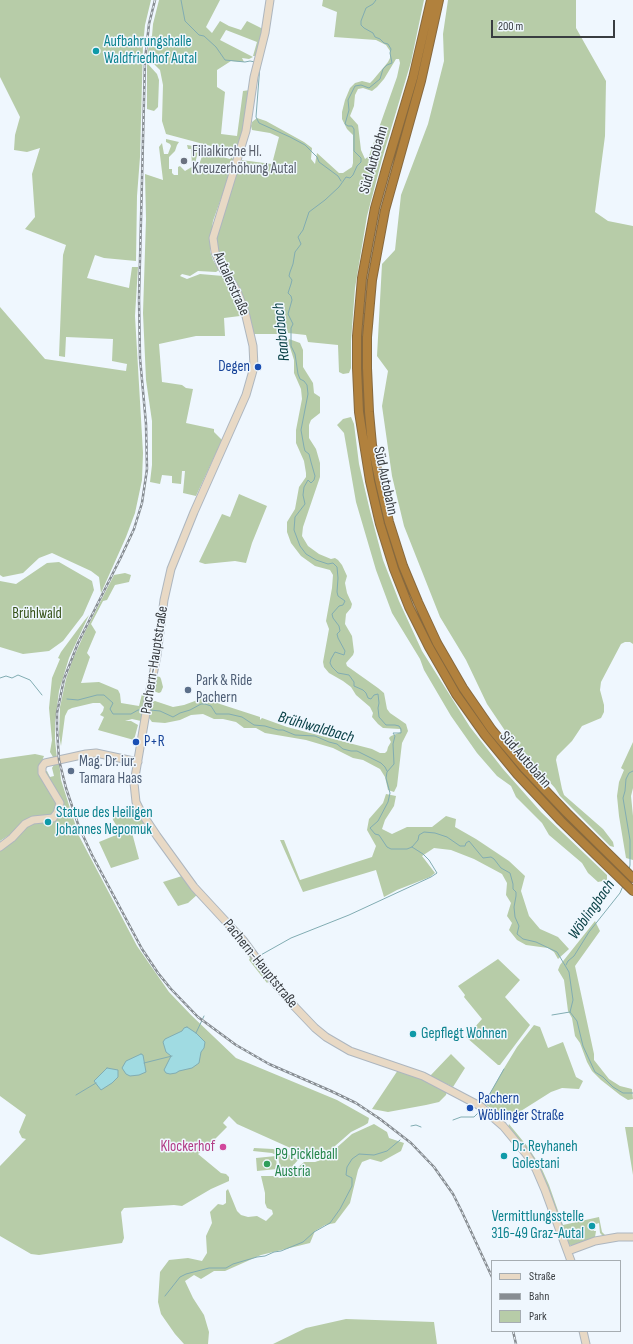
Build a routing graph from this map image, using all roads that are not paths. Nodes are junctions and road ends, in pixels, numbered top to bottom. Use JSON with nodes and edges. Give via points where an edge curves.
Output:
{"nodes":[{"id":1,"x":270,"y":0,"type":"edge"},
{"id":2,"x":431,"y":0,"type":"edge"},
{"id":3,"x":439,"y":0,"type":"edge"},
{"id":4,"x":175,"y":558,"type":"joint"},
{"id":5,"x":138,"y":762,"type":"junction"},
{"id":6,"x":0,"y":847,"type":"edge"},
{"id":7,"x":633,"y":878,"type":"edge"},
{"id":8,"x":633,"y":891,"type":"edge"},
{"id":9,"x":633,"y":1237,"type":"edge"},
{"id":10,"x":568,"y":1251,"type":"junction"},
{"id":11,"x":571,"y":1260,"type":"edge"},
{"id":12,"x":583,"y":1332,"type":"edge"},
{"id":13,"x":586,"y":1344,"type":"edge"}],
"edges":[{"from":1,"to":4,"type":"main road","name":"Autalerstraße","via":[[246,131],[213,238],[221,266],[237,291],[245,312],[253,346],[254,367],[246,394]]},
{"from":2,"to":8,"type":"highway","name":"Süd Autobahn","via":[[413,78],[371,229],[362,278],[357,368],[363,445],[370,482],[394,569],[429,647],[456,694],[517,774]]},
{"from":3,"to":7,"type":"highway","name":"Süd Autobahn","via":[[421,81],[377,246],[372,280],[367,381],[372,444],[378,479],[389,522],[412,588],[437,643],[463,688],[492,730],[524,768]]},
{"from":4,"to":5,"type":"main road","name":"Pachern-Hauptstraße","via":[[167,583]]},
{"from":5,"to":6,"type":"main road","via":[[91,753],[45,763],[42,773],[60,803],[57,813],[52,818],[33,820],[25,824]]},
{"from":5,"to":10,"type":"main road","name":"Pachern-Hauptstraße","via":[[134,783],[135,797],[141,812],[194,887],[243,940],[300,1013],[315,1028],[341,1046],[376,1061],[423,1076],[480,1106],[500,1123],[536,1168]]},
{"from":9,"to":10,"type":"main road","via":[[595,1240]]},
{"from":10,"to":11,"type":"main road","name":"Pachern-Hauptstraße"},
{"from":12,"to":13,"type":"main road"}]}
